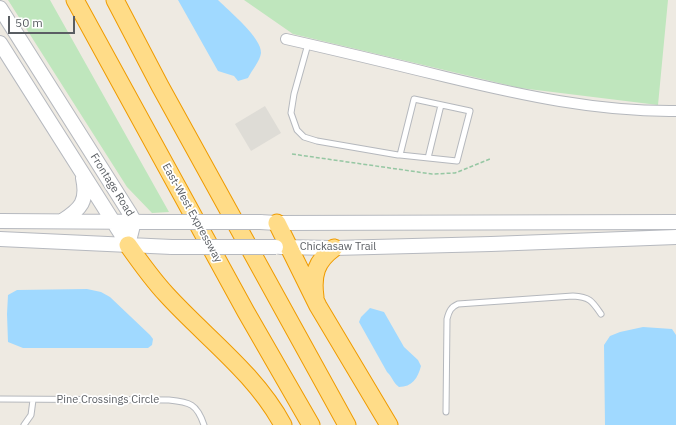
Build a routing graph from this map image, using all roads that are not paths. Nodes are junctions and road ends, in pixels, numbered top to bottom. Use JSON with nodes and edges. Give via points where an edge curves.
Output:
{"nodes":[{"id":1,"x":75,"y":0,"type":"edge"},
{"id":2,"x":115,"y":0,"type":"edge"},
{"id":3,"x":0,"y":8,"type":"edge"},
{"id":4,"x":286,"y":39,"type":"dead end"},
{"id":5,"x":0,"y":43,"type":"edge"},
{"id":6,"x":308,"y":44,"type":"junction"},
{"id":7,"x":441,"y":104,"type":"junction"},
{"id":8,"x":676,"y":111,"type":"edge"},
{"id":9,"x":400,"y":155,"type":"junction"},
{"id":10,"x":428,"y":158,"type":"junction"},
{"id":11,"x":83,"y":176,"type":"junction"},
{"id":12,"x":0,"y":221,"type":"edge"},
{"id":13,"x":62,"y":221,"type":"junction"},
{"id":14,"x":134,"y":221,"type":"junction"},
{"id":15,"x":114,"y":222,"type":"junction"},
{"id":16,"x":268,"y":222,"type":"junction"},
{"id":17,"x":676,"y":222,"type":"edge"},
{"id":18,"x":676,"y":237,"type":"edge"},
{"id":19,"x":0,"y":239,"type":"edge"},
{"id":20,"x":128,"y":245,"type":"junction"},
{"id":21,"x":282,"y":247,"type":"junction"},
{"id":22,"x":334,"y":248,"type":"junction"},
{"id":23,"x":315,"y":301,"type":"junction"},
{"id":24,"x":601,"y":314,"type":"dead end"},
{"id":25,"x":0,"y":399,"type":"edge"},
{"id":26,"x":33,"y":400,"type":"junction"},
{"id":27,"x":446,"y":412,"type":"dead end"},
{"id":28,"x":24,"y":425,"type":"edge"},
{"id":29,"x":204,"y":425,"type":"edge"},
{"id":30,"x":283,"y":425,"type":"edge"},
{"id":31,"x":311,"y":425,"type":"edge"},
{"id":32,"x":348,"y":425,"type":"edge"},
{"id":33,"x":389,"y":425,"type":"edge"}],
"edges":[{"from":1,"to":31,"type":"highway","name":"East-West Expressway"},
{"from":2,"to":32,"type":"highway"},
{"from":3,"to":14,"type":"street","name":"Frontage Road"},
{"from":4,"to":6,"type":"street"},
{"from":5,"to":11,"type":"street","name":"Frontage Road"},
{"from":6,"to":8,"type":"street","via":[[517,94],[610,108]]},
{"from":6,"to":9,"type":"lane","via":[[291,113],[297,130],[304,137],[316,141]]},
{"from":7,"to":9,"type":"lane","via":[[414,98]]},
{"from":7,"to":10,"type":"lane"},
{"from":7,"to":10,"type":"lane","via":[[470,111],[457,161]]},
{"from":9,"to":10,"type":"lane"},
{"from":11,"to":13,"type":"street","via":[[86,190],[81,206],[76,213]]},
{"from":11,"to":15,"type":"street","name":"Frontage Road"},
{"from":12,"to":13,"type":"street"},
{"from":13,"to":15,"type":"street"},
{"from":14,"to":15,"type":"street"},
{"from":14,"to":16,"type":"street","bridge":true},
{"from":14,"to":20,"type":"street","name":"Frontage Road"},
{"from":15,"to":20,"type":"street","name":"Frontage Road"},
{"from":16,"to":17,"type":"street"},
{"from":16,"to":21,"type":"highway"},
{"from":18,"to":22,"type":"street","name":"Chickasaw Trail"},
{"from":19,"to":20,"type":"street","name":"Chickasaw Trail"},
{"from":20,"to":21,"type":"street","name":"Chickasaw Trail","bridge":true},
{"from":20,"to":30,"type":"highway","via":[[165,293],[256,386]]},
{"from":21,"to":22,"type":"street","name":"Chickasaw Trail"},
{"from":21,"to":23,"type":"highway"},
{"from":22,"to":23,"type":"highway","via":[[325,254],[317,267]]},
{"from":23,"to":33,"type":"highway"},
{"from":24,"to":27,"type":"lane","via":[[586,297],[573,296],[458,304],[452,307],[447,319]]},
{"from":25,"to":26,"type":"lane","name":"Pine Crossings Circle"},
{"from":26,"to":28,"type":"lane","via":[[31,415]]},
{"from":26,"to":29,"type":"lane","name":"Pine Crossings Circle","via":[[182,401],[194,406],[200,413]]}]}
